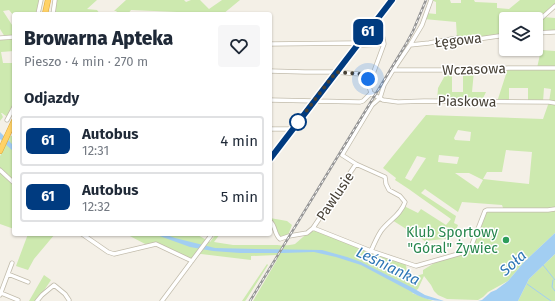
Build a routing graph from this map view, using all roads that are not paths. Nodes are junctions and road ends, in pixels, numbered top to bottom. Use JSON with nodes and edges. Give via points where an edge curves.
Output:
{"nodes":[{"id":1,"x":41,"y":0,"type":"edge"},
{"id":2,"x":48,"y":0,"type":"edge"},
{"id":3,"x":55,"y":0,"type":"edge"},
{"id":4,"x":392,"y":0,"type":"edge"},
{"id":5,"x":431,"y":0,"type":"edge"},
{"id":6,"x":555,"y":6,"type":"edge"},
{"id":7,"x":38,"y":12,"type":"edge"},
{"id":8,"x":45,"y":12,"type":"edge"},
{"id":9,"x":53,"y":12,"type":"edge"},
{"id":10,"x":543,"y":17,"type":"edge"},
{"id":11,"x":375,"y":22,"type":"junction"},
{"id":12,"x":555,"y":32,"type":"edge"},
{"id":13,"x":543,"y":33,"type":"edge"},
{"id":14,"x":499,"y":36,"type":"edge"},
{"id":15,"x":12,"y":37,"type":"edge"},
{"id":16,"x":0,"y":38,"type":"edge"},
{"id":17,"x":272,"y":44,"type":"edge"},
{"id":18,"x":358,"y":44,"type":"junction"},
{"id":19,"x":384,"y":44,"type":"junction"},
{"id":20,"x":410,"y":45,"type":"junction"},
{"id":21,"x":555,"y":68,"type":"edge"},
{"id":22,"x":393,"y":70,"type":"junction"},
{"id":23,"x":272,"y":71,"type":"edge"},
{"id":24,"x":336,"y":72,"type":"junction"},
{"id":25,"x":368,"y":79,"type":"junction"},
{"id":26,"x":371,"y":93,"type":"junction"},
{"id":27,"x":380,"y":98,"type":"junction"},
{"id":28,"x":272,"y":100,"type":"edge"},
{"id":29,"x":314,"y":101,"type":"junction"},
{"id":30,"x":555,"y":103,"type":"edge"},
{"id":31,"x":12,"y":110,"type":"edge"},
{"id":32,"x":7,"y":120,"type":"dead end"},
{"id":33,"x":12,"y":125,"type":"edge"},
{"id":34,"x":272,"y":129,"type":"edge"},
{"id":35,"x":293,"y":129,"type":"junction"},
{"id":36,"x":1,"y":149,"type":"edge"},
{"id":37,"x":272,"y":156,"type":"edge"},
{"id":38,"x":356,"y":164,"type":"junction"},
{"id":39,"x":0,"y":170,"type":"edge"},
{"id":40,"x":12,"y":181,"type":"edge"},
{"id":41,"x":555,"y":209,"type":"edge"},
{"id":42,"x":272,"y":224,"type":"edge"},
{"id":43,"x":313,"y":228,"type":"junction"},
{"id":44,"x":85,"y":236,"type":"edge"},
{"id":45,"x":211,"y":236,"type":"edge"},
{"id":46,"x":371,"y":251,"type":"junction"},
{"id":47,"x":192,"y":261,"type":"junction"},
{"id":48,"x":12,"y":264,"type":"dead end"},
{"id":49,"x":8,"y":274,"type":"junction"},
{"id":50,"x":28,"y":282,"type":"dead end"},
{"id":51,"x":0,"y":294,"type":"edge"},
{"id":52,"x":18,"y":300,"type":"dead end"},
{"id":53,"x":69,"y":300,"type":"dead end"},
{"id":54,"x":37,"y":301,"type":"edge"},
{"id":55,"x":162,"y":301,"type":"edge"}],
"edges":[{"from":1,"to":7,"type":"street"},
{"from":2,"to":8,"type":"highway"},
{"from":3,"to":9,"type":"street"},
{"from":4,"to":11,"type":"street"},
{"from":5,"to":20,"type":"street","via":[[422,25]]},
{"from":6,"to":10,"type":"street"},
{"from":11,"to":18,"type":"street"},
{"from":11,"to":19,"type":"street","via":[[379,25]]},
{"from":12,"to":13,"type":"street"},
{"from":14,"to":20,"type":"street","name":"Łęgowa","via":[[471,40],[457,38]]},
{"from":15,"to":16,"type":"street"},
{"from":17,"to":18,"type":"street"},
{"from":18,"to":19,"type":"street"},
{"from":18,"to":24,"type":"street"},
{"from":19,"to":25,"type":"street","via":[[373,74]]},
{"from":20,"to":22,"type":"street"},
{"from":21,"to":22,"type":"street","name":"Wczasowa","via":[[508,68],[465,72]]},
{"from":22,"to":27,"type":"street"},
{"from":23,"to":24,"type":"street"},
{"from":24,"to":25,"type":"street","via":[[363,74]]},
{"from":24,"to":29,"type":"street"},
{"from":25,"to":26,"type":"street"},
{"from":26,"to":27,"type":"street","name":"Piaskowa"},
{"from":26,"to":29,"type":"street","via":[[360,102]]},
{"from":27,"to":30,"type":"street","name":"Piaskowa","via":[[398,102]]},
{"from":27,"to":38,"type":"street","via":[[372,105],[342,154]]},
{"from":28,"to":29,"type":"street"},
{"from":29,"to":35,"type":"street"},
{"from":31,"to":32,"type":"street"},
{"from":33,"to":36,"type":"highway"},
{"from":34,"to":35,"type":"street"},
{"from":35,"to":37,"type":"street"},
{"from":38,"to":43,"type":"street","name":"Pawlusie"},
{"from":38,"to":46,"type":"street","via":[[385,177],[389,190],[405,202],[401,211],[380,232]]},
{"from":39,"to":40,"type":"street"},
{"from":41,"to":46,"type":"street","via":[[487,210],[471,247],[465,252],[416,266]]},
{"from":42,"to":43,"type":"street","via":[[280,239],[307,233]]},
{"from":43,"to":46,"type":"street"},
{"from":44,"to":47,"type":"street","via":[[114,254],[156,244]]},
{"from":45,"to":47,"type":"street"},
{"from":47,"to":55,"type":"street"},
{"from":48,"to":49,"type":"street"},
{"from":49,"to":50,"type":"street"},
{"from":49,"to":51,"type":"street"},
{"from":51,"to":52,"type":"street"},
{"from":53,"to":54,"type":"street","via":[[54,285]]}]}
